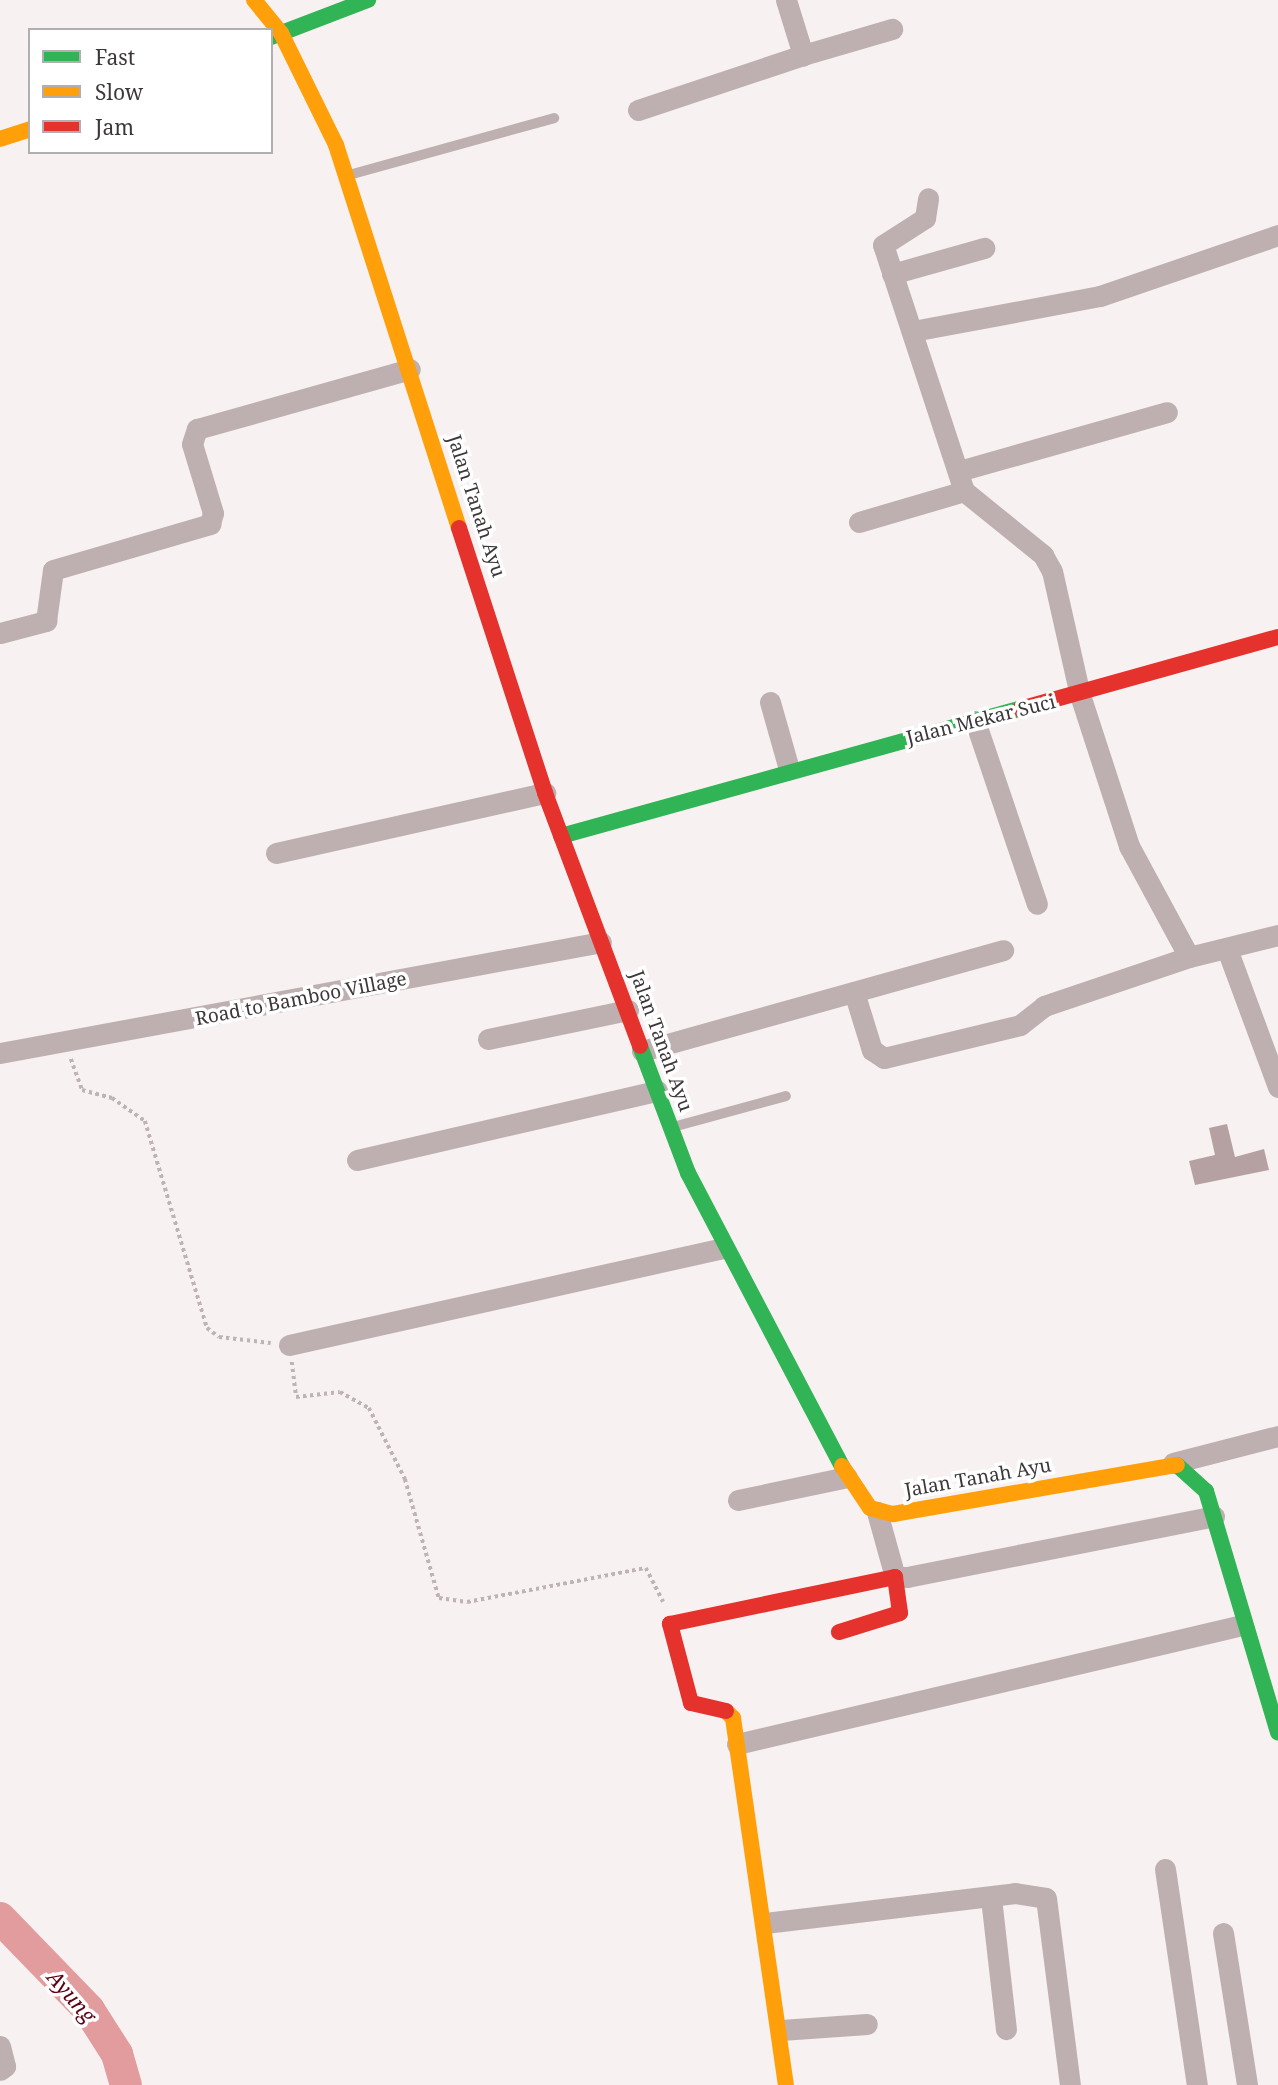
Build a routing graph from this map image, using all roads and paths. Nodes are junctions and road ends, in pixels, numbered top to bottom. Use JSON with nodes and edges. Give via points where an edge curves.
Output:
{"nodes":[{"id":1,"x":254,"y":0,"type":"edge"},
{"id":2,"x":368,"y":0,"type":"edge"},
{"id":3,"x":786,"y":0,"type":"edge"},
{"id":4,"x":272,"y":28,"type":"edge"},
{"id":5,"x":892,"y":29,"type":"dead end"},
{"id":6,"x":276,"y":35,"type":"edge"},
{"id":7,"x":803,"y":55,"type":"junction"},
{"id":8,"x":638,"y":110,"type":"dead end"},
{"id":9,"x":554,"y":118,"type":"dead end"},
{"id":10,"x":28,"y":130,"type":"edge"},
{"id":11,"x":0,"y":139,"type":"edge"},
{"id":12,"x":346,"y":176,"type":"junction"},
{"id":13,"x":928,"y":198,"type":"dead end"},
{"id":14,"x":1277,"y":235,"type":"edge"},
{"id":15,"x":984,"y":248,"type":"dead end"},
{"id":16,"x":892,"y":274,"type":"junction"},
{"id":17,"x":913,"y":331,"type":"junction"},
{"id":18,"x":410,"y":369,"type":"junction"},
{"id":19,"x":1167,"y":411,"type":"dead end"},
{"id":20,"x":961,"y":481,"type":"junction"},
{"id":21,"x":859,"y":522,"type":"dead end"},
{"id":22,"x":0,"y":633,"type":"edge"},
{"id":23,"x":1278,"y":637,"type":"edge"},
{"id":24,"x":1080,"y":695,"type":"junction"},
{"id":25,"x":770,"y":702,"type":"dead end"},
{"id":26,"x":975,"y":721,"type":"junction"},
{"id":27,"x":789,"y":769,"type":"junction"},
{"id":28,"x":545,"y":793,"type":"junction"},
{"id":29,"x":561,"y":836,"type":"junction"},
{"id":30,"x":276,"y":853,"type":"dead end"},
{"id":31,"x":1037,"y":904,"type":"dead end"},
{"id":32,"x":1278,"y":935,"type":"edge"},
{"id":33,"x":601,"y":942,"type":"junction"},
{"id":34,"x":1227,"y":948,"type":"junction"},
{"id":35,"x":1003,"y":950,"type":"dead end"},
{"id":36,"x":1189,"y":957,"type":"junction"},
{"id":37,"x":854,"y":992,"type":"junction"},
{"id":38,"x":628,"y":1010,"type":"junction"},
{"id":39,"x":488,"y":1039,"type":"dead end"},
{"id":40,"x":66,"y":1044,"type":"junction"},
{"id":41,"x":1272,"y":1050,"type":"edge"},
{"id":42,"x":642,"y":1051,"type":"junction"},
{"id":43,"x":0,"y":1053,"type":"edge"},
{"id":44,"x":1278,"y":1087,"type":"edge"},
{"id":45,"x":657,"y":1091,"type":"junction"},
{"id":46,"x":786,"y":1096,"type":"dead end"},
{"id":47,"x":671,"y":1128,"type":"junction"},
{"id":48,"x":357,"y":1160,"type":"dead end"},
{"id":49,"x":722,"y":1248,"type":"junction"},
{"id":50,"x":289,"y":1345,"type":"junction"},
{"id":51,"x":1278,"y":1436,"type":"edge"},
{"id":52,"x":1173,"y":1463,"type":"junction"},
{"id":53,"x":847,"y":1477,"type":"junction"},
{"id":54,"x":738,"y":1500,"type":"dead end"},
{"id":55,"x":877,"y":1512,"type":"junction"},
{"id":56,"x":1214,"y":1516,"type":"junction"},
{"id":57,"x":895,"y":1577,"type":"junction"},
{"id":58,"x":670,"y":1624,"type":"junction"},
{"id":59,"x":1242,"y":1625,"type":"junction"},
{"id":60,"x":839,"y":1632,"type":"dead end"},
{"id":61,"x":1274,"y":1707,"type":"edge"},
{"id":62,"x":1278,"y":1732,"type":"edge"},
{"id":63,"x":737,"y":1744,"type":"junction"},
{"id":64,"x":1165,"y":1869,"type":"dead end"},
{"id":65,"x":991,"y":1898,"type":"junction"},
{"id":66,"x":765,"y":1923,"type":"junction"},
{"id":67,"x":1223,"y":1933,"type":"dead end"},
{"id":68,"x":867,"y":2024,"type":"dead end"},
{"id":69,"x":1006,"y":2029,"type":"dead end"},
{"id":70,"x":781,"y":2030,"type":"junction"},
{"id":71,"x":0,"y":2046,"type":"edge"},
{"id":72,"x":0,"y":2070,"type":"edge"},
{"id":73,"x":786,"y":2085,"type":"edge"},
{"id":74,"x":1070,"y":2085,"type":"edge"},
{"id":75,"x":1197,"y":2085,"type":"edge"},
{"id":76,"x":1247,"y":2085,"type":"edge"}],
"edges":[{"from":1,"to":4,"type":"street","name":"Jalan Tanah Ayu"},
{"from":2,"to":6,"type":"street"},
{"from":3,"to":7,"type":"street"},
{"from":5,"to":7,"type":"street"},
{"from":6,"to":12,"type":"street","name":"Jalan Tanah Ayu"},
{"from":7,"to":8,"type":"street"},
{"from":9,"to":12,"type":"lane"},
{"from":10,"to":11,"type":"street"},
{"from":12,"to":18,"type":"street","name":"Jalan Tanah Ayu"},
{"from":13,"to":16,"type":"street","via":[[925,218],[884,242]]},
{"from":14,"to":17,"type":"street","via":[[1198,267],[1010,317]]},
{"from":15,"to":16,"type":"street"},
{"from":16,"to":17,"type":"street"},
{"from":17,"to":20,"type":"street"},
{"from":18,"to":22,"type":"street","via":[[197,429],[192,444],[213,513],[210,524],[53,570],[46,621]]},
{"from":18,"to":28,"type":"street","name":"Jalan Tanah Ayu"},
{"from":19,"to":20,"type":"street"},
{"from":20,"to":21,"type":"street"},
{"from":20,"to":24,"type":"street","via":[[1043,555]]},
{"from":23,"to":24,"type":"street"},
{"from":24,"to":26,"type":"street","name":"Jalan Mekar Suci"},
{"from":24,"to":36,"type":"street","name":"Jalan Mekar Suci","via":[[1129,846]]},
{"from":25,"to":27,"type":"street"},
{"from":26,"to":27,"type":"street","name":"Jalan Mekar Suci"},
{"from":26,"to":31,"type":"street"},
{"from":27,"to":29,"type":"street","name":"Jalan Mekar Suci"},
{"from":28,"to":29,"type":"street","name":"Jalan Tanah Ayu"},
{"from":28,"to":30,"type":"street"},
{"from":29,"to":33,"type":"street","name":"Jalan Tanah Ayu"},
{"from":32,"to":34,"type":"street"},
{"from":33,"to":38,"type":"street","name":"Jalan Tanah Ayu"},
{"from":33,"to":40,"type":"street","name":"Road to Bamboo Village"},
{"from":34,"to":36,"type":"street"},
{"from":34,"to":41,"type":"street"},
{"from":35,"to":37,"type":"street"},
{"from":36,"to":37,"type":"street","via":[[1044,1006],[1020,1025],[884,1058],[872,1050]]},
{"from":37,"to":42,"type":"street"},
{"from":38,"to":39,"type":"street"},
{"from":38,"to":42,"type":"street","name":"Jalan Tanah Ayu"},
{"from":40,"to":43,"type":"street","name":"Road to Bamboo Village"},
{"from":40,"to":50,"type":"path","via":[[82,1090],[112,1098],[145,1121],[207,1328],[219,1337]]},
{"from":41,"to":44,"type":"street"},
{"from":42,"to":45,"type":"street","name":"Jalan Tanah Ayu"},
{"from":45,"to":47,"type":"street","name":"Jalan Tanah Ayu"},
{"from":45,"to":48,"type":"street"},
{"from":46,"to":47,"type":"lane"},
{"from":47,"to":49,"type":"street","name":"Jalan Tanah Ayu"},
{"from":49,"to":50,"type":"street"},
{"from":49,"to":53,"type":"street","name":"Jalan Tanah Ayu"},
{"from":50,"to":58,"type":"path","via":[[295,1396],[340,1392],[369,1408],[405,1479],[439,1598],[467,1602],[646,1568]]},
{"from":51,"to":52,"type":"street"},
{"from":52,"to":55,"type":"street","name":"Jalan Tanah Ayu","via":[[909,1513]]},
{"from":52,"to":56,"type":"street","via":[[1200,1479]]},
{"from":53,"to":54,"type":"street"},
{"from":53,"to":55,"type":"street","name":"Jalan Tanah Ayu"},
{"from":55,"to":57,"type":"street"},
{"from":56,"to":57,"type":"street"},
{"from":56,"to":59,"type":"street"},
{"from":57,"to":58,"type":"street"},
{"from":57,"to":60,"type":"street","via":[[900,1613]]},
{"from":58,"to":63,"type":"street","via":[[686,1695],[691,1703],[729,1711]]},
{"from":59,"to":61,"type":"street"},
{"from":59,"to":63,"type":"street"},
{"from":61,"to":62,"type":"street"},
{"from":63,"to":66,"type":"street"},
{"from":64,"to":75,"type":"street"},
{"from":65,"to":66,"type":"street"},
{"from":65,"to":69,"type":"street"},
{"from":65,"to":74,"type":"street","via":[[1046,1898]]},
{"from":66,"to":70,"type":"street"},
{"from":67,"to":76,"type":"street"},
{"from":68,"to":70,"type":"street"},
{"from":70,"to":73,"type":"street"},
{"from":71,"to":72,"type":"street","via":[[5,2066]]}]}
